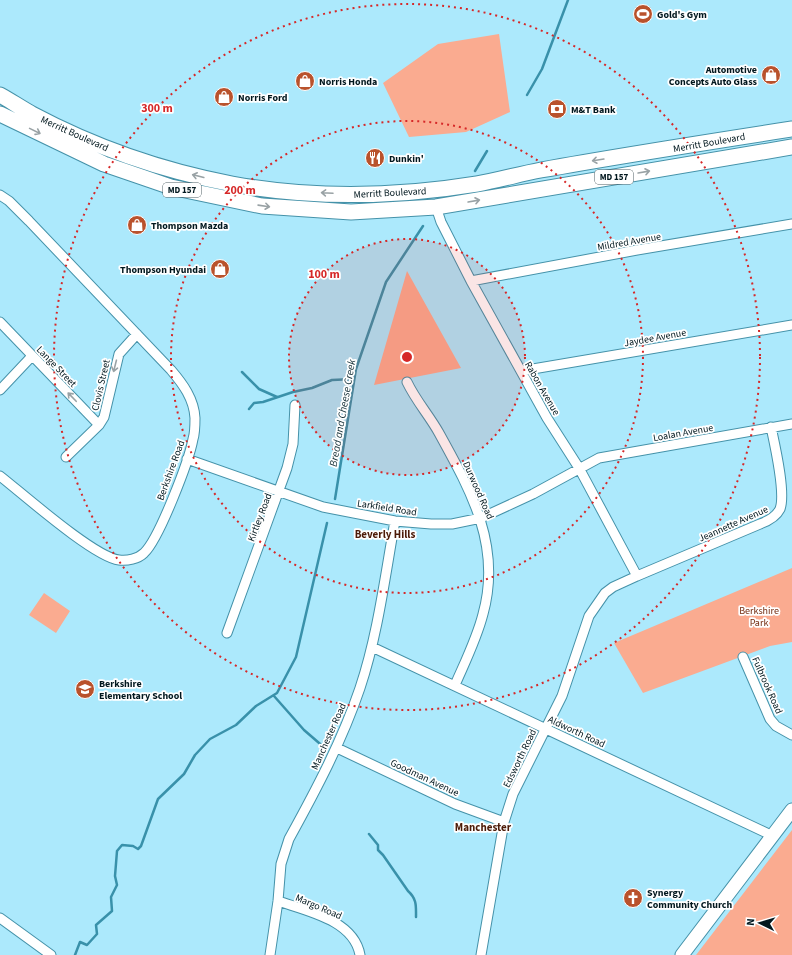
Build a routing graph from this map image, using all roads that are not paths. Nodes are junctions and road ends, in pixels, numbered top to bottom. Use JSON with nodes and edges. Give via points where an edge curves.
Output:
{"nodes":[{"id":1,"x":0,"y":95,"type":"edge"},
{"id":2,"x":0,"y":114,"type":"edge"},
{"id":3,"x":792,"y":120,"type":"edge"},
{"id":4,"x":792,"y":129,"type":"edge"},
{"id":5,"x":763,"y":133,"type":"junction"},
{"id":6,"x":792,"y":146,"type":"edge"},
{"id":7,"x":792,"y":155,"type":"edge"},
{"id":8,"x":721,"y":158,"type":"junction"},
{"id":9,"x":478,"y":184,"type":"junction"},
{"id":10,"x":434,"y":190,"type":"junction"},
{"id":11,"x":0,"y":195,"type":"edge"},
{"id":12,"x":436,"y":207,"type":"junction"},
{"id":13,"x":377,"y":212,"type":"junction"},
{"id":14,"x":792,"y":224,"type":"edge"},
{"id":15,"x":471,"y":281,"type":"junction"},
{"id":16,"x":0,"y":322,"type":"edge"},
{"id":17,"x":792,"y":324,"type":"edge"},
{"id":18,"x":137,"y":334,"type":"junction"},
{"id":19,"x":32,"y":356,"type":"junction"},
{"id":20,"x":521,"y":372,"type":"junction"},
{"id":21,"x":407,"y":382,"type":"dead end"},
{"id":22,"x":0,"y":390,"type":"edge"},
{"id":23,"x":295,"y":405,"type":"dead end"},
{"id":24,"x":792,"y":424,"type":"edge"},
{"id":25,"x":99,"y":425,"type":"junction"},
{"id":26,"x":771,"y":427,"type":"junction"},
{"id":27,"x":66,"y":457,"type":"dead end"},
{"id":28,"x":187,"y":460,"type":"junction"},
{"id":29,"x":579,"y":468,"type":"junction"},
{"id":30,"x":0,"y":476,"type":"edge"},
{"id":31,"x":280,"y":493,"type":"junction"},
{"id":32,"x":481,"y":518,"type":"junction"},
{"id":33,"x":395,"y":521,"type":"junction"},
{"id":34,"x":638,"y":576,"type":"junction"},
{"id":35,"x":227,"y":633,"type":"dead end"},
{"id":36,"x":372,"y":647,"type":"junction"},
{"id":37,"x":743,"y":657,"type":"dead end"},
{"id":38,"x":455,"y":685,"type":"junction"},
{"id":39,"x":546,"y":728,"type":"junction"},
{"id":40,"x":792,"y":735,"type":"edge"},
{"id":41,"x":337,"y":748,"type":"junction"},
{"id":42,"x":792,"y":810,"type":"edge"},
{"id":43,"x":504,"y":822,"type":"junction"},
{"id":44,"x":772,"y":836,"type":"junction"},
{"id":45,"x":278,"y":901,"type":"junction"},
{"id":46,"x":0,"y":918,"type":"edge"},
{"id":47,"x":51,"y":955,"type":"edge"},
{"id":48,"x":270,"y":955,"type":"edge"},
{"id":49,"x":360,"y":955,"type":"edge"},
{"id":50,"x":481,"y":955,"type":"edge"},
{"id":51,"x":682,"y":955,"type":"edge"}],
"edges":[{"from":10,"to":1,"type":"main road","name":"Merritt Boulevard","number":"MD 157","one_way":true,"via":[[329,194],[263,188],[211,179],[126,155],[38,117]]},
{"from":2,"to":13,"type":"main road","name":"Merritt Boulevard","number":"MD 157","one_way":true,"via":[[104,164],[181,190],[262,206]]},
{"from":3,"to":5,"type":"main road","via":[[771,126]]},
{"from":4,"to":5,"type":"main road","name":"Merritt Boulevard","number":"MD 157"},
{"from":5,"to":9,"type":"main road","name":"Merritt Boulevard","number":"MD 157","one_way":true,"via":[[540,170]]},
{"from":6,"to":8,"type":"main road","name":"Merritt Boulevard","number":"MD 157"},
{"from":7,"to":8,"type":"main road","via":[[727,165]]},
{"from":12,"to":8,"type":"main road","name":"Merritt Boulevard","number":"MD 157","one_way":true},
{"from":9,"to":10,"type":"main road","name":"Merritt Boulevard","number":"MD 157"},
{"from":9,"to":12,"type":"main road","via":[[472,189],[441,195]]},
{"from":10,"to":13,"type":"main road","via":[[433,196],[428,200]]},
{"from":11,"to":18,"type":"street","name":"Berkshire Road","via":[[29,221]]},
{"from":12,"to":13,"type":"main road","name":"Merritt Boulevard","number":"MD 157"},
{"from":12,"to":15,"type":"street","name":"Rabon Avenue"},
{"from":14,"to":15,"type":"street","name":"Mildred Avenue"},
{"from":15,"to":20,"type":"street","name":"Rabon Avenue"},
{"from":16,"to":19,"type":"street","name":"Lange Street"},
{"from":17,"to":20,"type":"street","name":"Jaydee Avenue"},
{"from":18,"to":25,"type":"street","name":"Clovis Street","one_way":true,"via":[[119,354],[106,410]]},
{"from":18,"to":28,"type":"street","name":"Berkshire Road","via":[[171,370],[189,396],[195,417],[193,439]]},
{"from":19,"to":22,"type":"street"},
{"from":25,"to":19,"type":"street","name":"Lange Street","one_way":true},
{"from":20,"to":29,"type":"street","name":"Rabon Avenue"},
{"from":21,"to":32,"type":"street","name":"Durwood Road","via":[[452,456]]},
{"from":23,"to":31,"type":"street","name":"Kirtley Road","via":[[293,444]]},
{"from":24,"to":26,"type":"street","name":"Loalan Avenue"},
{"from":25,"to":27,"type":"street","name":"Clovis Street"},
{"from":26,"to":29,"type":"street","name":"Loalan Avenue","via":[[612,455]]},
{"from":26,"to":34,"type":"street","name":"Jeannette Avenue","via":[[781,499],[776,516]]},
{"from":28,"to":30,"type":"street","name":"Berkshire Road","via":[[153,544],[144,554],[133,560],[119,560],[98,551]]},
{"from":28,"to":31,"type":"street","name":"Larkfield Road"},
{"from":29,"to":32,"type":"street","name":"Larkfield Road","via":[[533,494]]},
{"from":29,"to":34,"type":"street","name":"Rabon Avenue"},
{"from":31,"to":33,"type":"street","name":"Larkfield Road","via":[[323,507]]},
{"from":31,"to":35,"type":"street","name":"Kirtley Road"},
{"from":32,"to":33,"type":"street","name":"Larkfield Road","via":[[442,524]]},
{"from":32,"to":38,"type":"street","name":"Durwood Road","via":[[489,558],[489,587],[479,627]]},
{"from":33,"to":36,"type":"street","name":"Manchester Road"},
{"from":34,"to":39,"type":"street","name":"Edsworth Road","via":[[613,587],[594,607],[562,696]]},
{"from":36,"to":38,"type":"street","name":"Aldworth Road"},
{"from":36,"to":41,"type":"street","name":"Manchester Road","via":[[360,688]]},
{"from":37,"to":40,"type":"street","name":"Fulbrook Road","via":[[770,719],[776,726]]},
{"from":38,"to":39,"type":"street","name":"Aldworth Road"},
{"from":39,"to":43,"type":"street","name":"Edsworth Road","via":[[513,794]]},
{"from":39,"to":44,"type":"street","name":"Aldworth Road"},
{"from":41,"to":43,"type":"street","name":"Goodman Avenue","via":[[455,804]]},
{"from":41,"to":45,"type":"street","name":"Manchester Road","via":[[283,853]]},
{"from":42,"to":44,"type":"street"},
{"from":43,"to":50,"type":"street","name":"Edsworth Road"},
{"from":44,"to":51,"type":"street"},
{"from":45,"to":48,"type":"street","name":"Manchester Road"},
{"from":45,"to":49,"type":"street","name":"Margo Road","via":[[340,925],[355,941]]},
{"from":46,"to":47,"type":"street"}]}
